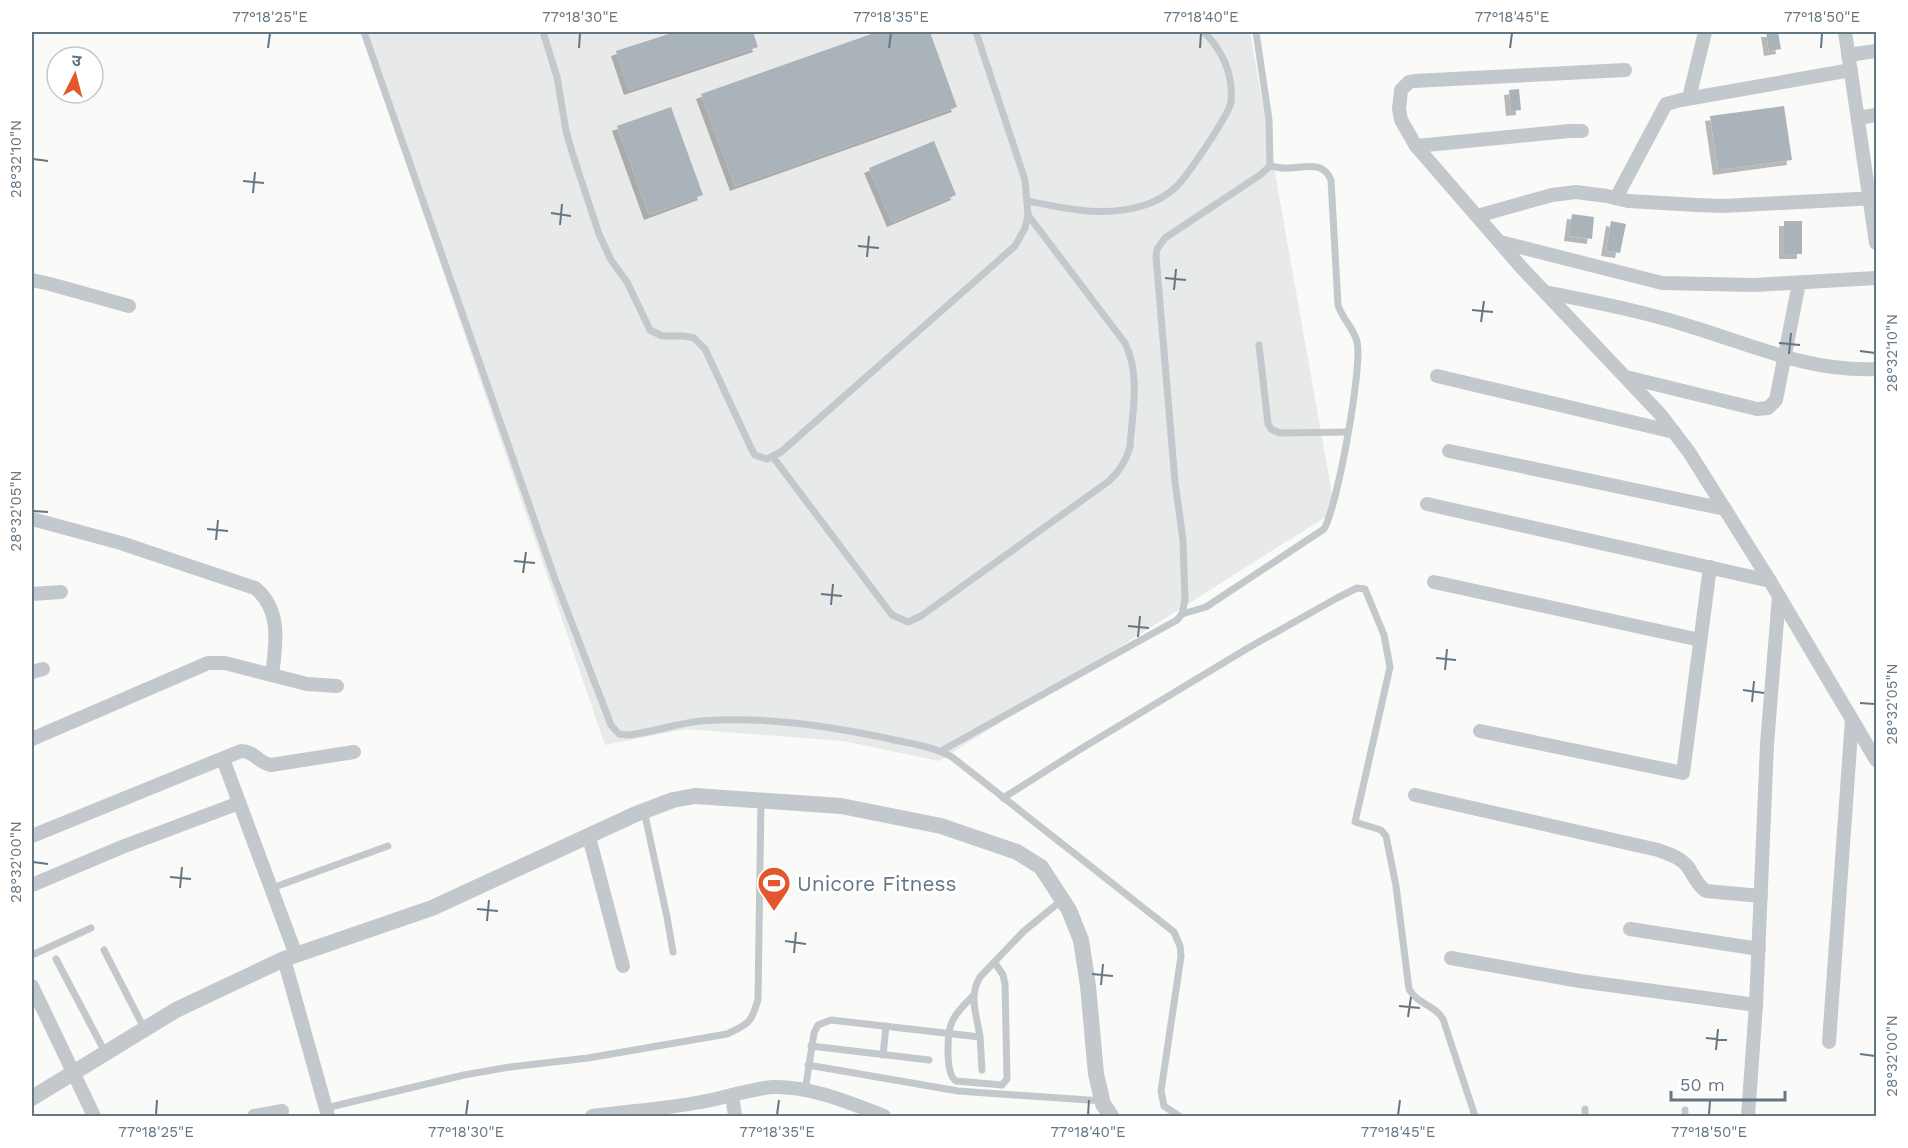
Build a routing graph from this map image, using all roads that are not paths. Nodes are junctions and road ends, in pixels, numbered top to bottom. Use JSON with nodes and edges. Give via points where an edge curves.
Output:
{"nodes":[{"id":1,"x":364,"y":32,"type":"edge"},
{"id":2,"x":543,"y":32,"type":"edge"},
{"id":3,"x":976,"y":32,"type":"edge"},
{"id":4,"x":1204,"y":32,"type":"edge"},
{"id":5,"x":1256,"y":32,"type":"edge"},
{"id":6,"x":1706,"y":32,"type":"edge"},
{"id":7,"x":1845,"y":32,"type":"edge"},
{"id":8,"x":1876,"y":51,"type":"edge"},
{"id":9,"x":1848,"y":55,"type":"junction"},
{"id":10,"x":1625,"y":70,"type":"dead end"},
{"id":11,"x":1851,"y":70,"type":"junction"},
{"id":12,"x":1689,"y":98,"type":"junction"},
{"id":13,"x":1876,"y":115,"type":"edge"},
{"id":14,"x":1858,"y":118,"type":"junction"},
{"id":15,"x":1582,"y":131,"type":"dead end"},
{"id":16,"x":1416,"y":146,"type":"junction"},
{"id":17,"x":1270,"y":166,"type":"junction"},
{"id":18,"x":1616,"y":198,"type":"junction"},
{"id":19,"x":1873,"y":198,"type":"edge"},
{"id":20,"x":1028,"y":201,"type":"junction"},
{"id":21,"x":1028,"y":214,"type":"junction"},
{"id":22,"x":1477,"y":216,"type":"junction"},
{"id":23,"x":1500,"y":242,"type":"junction"},
{"id":24,"x":1876,"y":243,"type":"edge"},
{"id":25,"x":1876,"y":278,"type":"edge"},
{"id":26,"x":32,"y":280,"type":"edge"},
{"id":27,"x":1799,"y":283,"type":"junction"},
{"id":28,"x":1545,"y":292,"type":"junction"},
{"id":29,"x":129,"y":306,"type":"dead end"},
{"id":30,"x":1259,"y":345,"type":"dead end"},
{"id":31,"x":1785,"y":358,"type":"junction"},
{"id":32,"x":1876,"y":369,"type":"edge"},
{"id":33,"x":1437,"y":376,"type":"dead end"},
{"id":34,"x":1626,"y":377,"type":"junction"},
{"id":35,"x":1347,"y":432,"type":"junction"},
{"id":36,"x":1674,"y":432,"type":"junction"},
{"id":37,"x":1449,"y":452,"type":"dead end"},
{"id":38,"x":773,"y":457,"type":"junction"},
{"id":39,"x":1426,"y":504,"type":"dead end"},
{"id":40,"x":1725,"y":508,"type":"junction"},
{"id":41,"x":32,"y":519,"type":"edge"},
{"id":42,"x":1710,"y":567,"type":"junction"},
{"id":43,"x":1770,"y":581,"type":"junction"},
{"id":44,"x":1434,"y":582,"type":"dead end"},
{"id":45,"x":61,"y":592,"type":"dead end"},
{"id":46,"x":32,"y":594,"type":"edge"},
{"id":47,"x":1779,"y":596,"type":"junction"},
{"id":48,"x":1182,"y":614,"type":"junction"},
{"id":49,"x":1700,"y":640,"type":"junction"},
{"id":50,"x":272,"y":675,"type":"junction"},
{"id":51,"x":337,"y":686,"type":"dead end"},
{"id":52,"x":1852,"y":719,"type":"junction"},
{"id":53,"x":1480,"y":731,"type":"dead end"},
{"id":54,"x":32,"y":739,"type":"edge"},
{"id":55,"x":941,"y":751,"type":"junction"},
{"id":56,"x":354,"y":752,"type":"dead end"},
{"id":57,"x":223,"y":759,"type":"junction"},
{"id":58,"x":1876,"y":760,"type":"edge"},
{"id":59,"x":1415,"y":795,"type":"dead end"},
{"id":60,"x":1003,"y":798,"type":"junction"},
{"id":61,"x":760,"y":800,"type":"junction"},
{"id":62,"x":239,"y":803,"type":"junction"},
{"id":63,"x":644,"y":811,"type":"junction"},
{"id":64,"x":32,"y":836,"type":"edge"},
{"id":65,"x":590,"y":837,"type":"junction"},
{"id":66,"x":388,"y":846,"type":"dead end"},
{"id":67,"x":32,"y":885,"type":"edge"},
{"id":68,"x":272,"y":888,"type":"junction"},
{"id":69,"x":1761,"y":896,"type":"junction"},
{"id":70,"x":1062,"y":900,"type":"junction"},
{"id":71,"x":91,"y":928,"type":"dead end"},
{"id":72,"x":1630,"y":929,"type":"dead end"},
{"id":73,"x":1759,"y":949,"type":"junction"},
{"id":74,"x":104,"y":950,"type":"dead end"},
{"id":75,"x":673,"y":952,"type":"dead end"},
{"id":76,"x":32,"y":955,"type":"edge"},
{"id":77,"x":290,"y":957,"type":"junction"},
{"id":78,"x":1451,"y":958,"type":"dead end"},
{"id":79,"x":56,"y":959,"type":"dead end"},
{"id":80,"x":995,"y":963,"type":"junction"},
{"id":81,"x":623,"y":966,"type":"dead end"},
{"id":82,"x":32,"y":986,"type":"edge"},
{"id":83,"x":973,"y":996,"type":"junction"},
{"id":84,"x":1756,"y":1005,"type":"junction"},
{"id":85,"x":886,"y":1026,"type":"junction"},
{"id":86,"x":144,"y":1029,"type":"junction"},
{"id":87,"x":949,"y":1034,"type":"junction"},
{"id":88,"x":980,"y":1037,"type":"junction"},
{"id":89,"x":1829,"y":1042,"type":"dead end"},
{"id":90,"x":811,"y":1046,"type":"junction"},
{"id":91,"x":105,"y":1053,"type":"junction"},
{"id":92,"x":883,"y":1054,"type":"junction"},
{"id":93,"x":929,"y":1060,"type":"dead end"},
{"id":94,"x":808,"y":1065,"type":"junction"},
{"id":95,"x":982,"y":1070,"type":"dead end"},
{"id":96,"x":74,"y":1072,"type":"junction"},
{"id":97,"x":805,"y":1091,"type":"junction"},
{"id":98,"x":732,"y":1095,"type":"junction"},
{"id":99,"x":32,"y":1098,"type":"edge"},
{"id":100,"x":1103,"y":1101,"type":"junction"},
{"id":101,"x":282,"y":1111,"type":"dead end"},
{"id":102,"x":327,"y":1112,"type":"edge"},
{"id":103,"x":94,"y":1116,"type":"edge"},
{"id":104,"x":254,"y":1116,"type":"edge"},
{"id":105,"x":591,"y":1116,"type":"edge"},
{"id":106,"x":735,"y":1116,"type":"edge"},
{"id":107,"x":884,"y":1116,"type":"edge"},
{"id":108,"x":1111,"y":1116,"type":"edge"},
{"id":109,"x":1179,"y":1116,"type":"edge"},
{"id":110,"x":1475,"y":1116,"type":"edge"},
{"id":111,"x":1748,"y":1116,"type":"edge"}],
"edges":[{"from":1,"to":55,"type":"lane","via":[[556,582],[614,730],[629,735],[699,722],[756,721],[843,729]]},
{"from":2,"to":38,"type":"lane","via":[[557,77],[572,152],[611,260],[627,282],[650,330],[662,336],[689,337],[701,344],[755,455],[761,459]]},
{"from":3,"to":20,"type":"lane","via":[[1025,180]]},
{"from":4,"to":20,"type":"lane","via":[[1225,60],[1231,102],[1224,119],[1179,184],[1159,200],[1120,212],[1082,212]]},
{"from":5,"to":17,"type":"lane","via":[[1269,120]]},
{"from":6,"to":12,"type":"street"},
{"from":7,"to":9,"type":"street"},
{"from":8,"to":9,"type":"street"},
{"from":9,"to":11,"type":"street"},
{"from":10,"to":16,"type":"street","via":[[1409,82],[1399,95],[1399,109]]},
{"from":11,"to":12,"type":"street"},
{"from":11,"to":14,"type":"street"},
{"from":12,"to":18,"type":"street","via":[[1666,104]]},
{"from":13,"to":14,"type":"street"},
{"from":14,"to":19,"type":"street"},
{"from":15,"to":16,"type":"street"},
{"from":16,"to":22,"type":"street"},
{"from":17,"to":35,"type":"lane","via":[[1319,167],[1331,180],[1338,305],[1358,347]]},
{"from":17,"to":48,"type":"lane","via":[[1165,238],[1157,249],[1175,482],[1182,525]]},
{"from":18,"to":19,"type":"street","via":[[1723,206]]},
{"from":18,"to":22,"type":"street","via":[[1588,193],[1552,195]]},
{"from":19,"to":24,"type":"street"},
{"from":20,"to":21,"type":"lane"},
{"from":21,"to":38,"type":"lane","via":[[1015,246]]},
{"from":21,"to":38,"type":"lane","via":[[1131,355],[1134,379],[1130,447],[1118,473],[908,622],[892,615]]},
{"from":22,"to":23,"type":"street"},
{"from":23,"to":27,"type":"street","via":[[1662,283]]},
{"from":23,"to":28,"type":"street"},
{"from":25,"to":27,"type":"street"},
{"from":26,"to":29,"type":"street"},
{"from":27,"to":31,"type":"street"},
{"from":28,"to":31,"type":"street","via":[[1654,315]]},
{"from":28,"to":34,"type":"street"},
{"from":30,"to":35,"type":"lane","via":[[1271,429],[1280,433]]},
{"from":31,"to":32,"type":"street","via":[[1831,368]]},
{"from":31,"to":34,"type":"street","via":[[1776,400],[1763,410]]},
{"from":33,"to":36,"type":"street"},
{"from":34,"to":36,"type":"street"},
{"from":35,"to":48,"type":"lane","via":[[1330,518],[1324,529],[1206,607]]},
{"from":36,"to":40,"type":"street"},
{"from":37,"to":40,"type":"street"},
{"from":39,"to":42,"type":"street"},
{"from":40,"to":43,"type":"street"},
{"from":41,"to":50,"type":"street","via":[[121,543],[255,588],[266,600],[276,627]]},
{"from":42,"to":43,"type":"street"},
{"from":42,"to":49,"type":"street"},
{"from":43,"to":47,"type":"street"},
{"from":44,"to":49,"type":"street"},
{"from":45,"to":46,"type":"street"},
{"from":47,"to":52,"type":"street"},
{"from":47,"to":69,"type":"street","via":[[1767,744]]},
{"from":48,"to":55,"type":"lane"},
{"from":49,"to":53,"type":"street","via":[[1683,772]]},
{"from":50,"to":51,"type":"street","via":[[307,684]]},
{"from":50,"to":54,"type":"street","via":[[225,663],[208,663]]},
{"from":52,"to":58,"type":"street"},
{"from":52,"to":89,"type":"street"},
{"from":55,"to":60,"type":"lane"},
{"from":56,"to":57,"type":"street","via":[[271,765],[247,751]]},
{"from":57,"to":62,"type":"street"},
{"from":57,"to":64,"type":"street"},
{"from":59,"to":69,"type":"street","via":[[1658,850],[1680,860],[1706,891]]},
{"from":60,"to":109,"type":"lane","via":[[1157,917],[1177,937],[1181,956],[1161,1091],[1164,1106]]},
{"from":60,"to":110,"type":"lane","via":[[1248,648],[1357,588],[1365,590],[1384,635],[1390,667],[1355,822],[1381,830],[1386,836],[1409,989],[1443,1019]]},
{"from":61,"to":63,"type":"street","via":[[695,796]]},
{"from":61,"to":70,"type":"street","via":[[841,806],[952,830],[1017,852],[1041,867]]},
{"from":61,"to":102,"type":"lane","via":[[758,999],[747,1025],[727,1034],[464,1075]]},
{"from":62,"to":67,"type":"street"},
{"from":62,"to":68,"type":"street"},
{"from":63,"to":65,"type":"street"},
{"from":63,"to":75,"type":"lane"},
{"from":65,"to":77,"type":"street","via":[[432,908]]},
{"from":65,"to":81,"type":"street"},
{"from":66,"to":68,"type":"lane"},
{"from":68,"to":77,"type":"street"},
{"from":69,"to":73,"type":"street"},
{"from":70,"to":80,"type":"lane","via":[[1024,931]]},
{"from":70,"to":100,"type":"street","via":[[1081,940],[1096,1074]]},
{"from":71,"to":76,"type":"lane"},
{"from":72,"to":73,"type":"street"},
{"from":73,"to":84,"type":"street"},
{"from":74,"to":86,"type":"lane"},
{"from":77,"to":86,"type":"street"},
{"from":77,"to":102,"type":"street"},
{"from":78,"to":84,"type":"street","via":[[1580,981]]},
{"from":79,"to":91,"type":"lane"},
{"from":80,"to":83,"type":"lane","via":[[980,977]]},
{"from":80,"to":87,"type":"lane","via":[[1005,984],[1006,1082],[989,1085],[952,1078]]},
{"from":82,"to":96,"type":"street"},
{"from":83,"to":87,"type":"lane","via":[[956,1015]]},
{"from":83,"to":88,"type":"lane"},
{"from":84,"to":111,"type":"street"},
{"from":85,"to":87,"type":"lane"},
{"from":85,"to":90,"type":"lane","via":[[824,1021],[813,1033]]},
{"from":85,"to":92,"type":"lane"},
{"from":86,"to":91,"type":"street"},
{"from":87,"to":88,"type":"lane"},
{"from":88,"to":95,"type":"lane"},
{"from":90,"to":92,"type":"lane"},
{"from":90,"to":94,"type":"lane"},
{"from":91,"to":96,"type":"street"},
{"from":92,"to":93,"type":"lane"},
{"from":94,"to":97,"type":"lane"},
{"from":94,"to":100,"type":"lane","via":[[958,1091]]},
{"from":96,"to":99,"type":"street"},
{"from":96,"to":103,"type":"street"},
{"from":97,"to":98,"type":"street","via":[[773,1087]]},
{"from":97,"to":107,"type":"street"},
{"from":98,"to":105,"type":"street"},
{"from":98,"to":106,"type":"street"},
{"from":100,"to":108,"type":"street"},
{"from":101,"to":104,"type":"street"}]}
